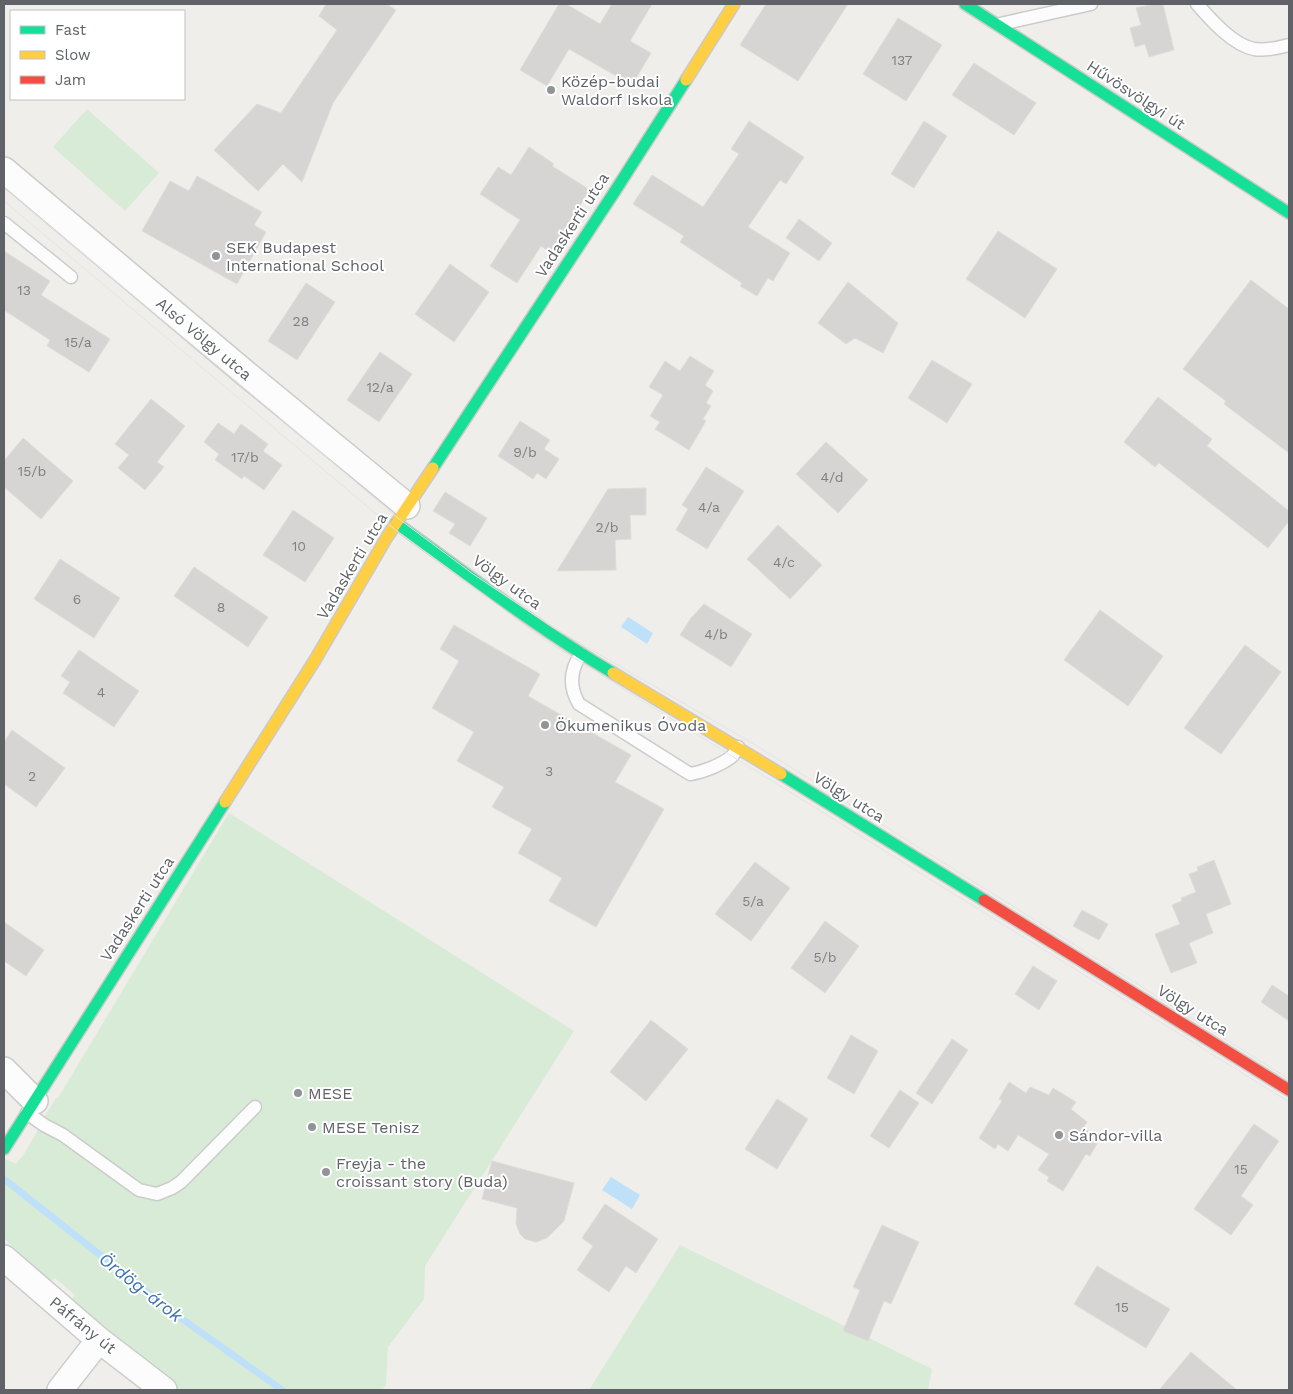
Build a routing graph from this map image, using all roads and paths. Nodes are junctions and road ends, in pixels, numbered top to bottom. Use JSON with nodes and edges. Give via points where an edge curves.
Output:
{"nodes":[{"id":1,"x":734,"y":4,"type":"edge"},
{"id":2,"x":965,"y":4,"type":"edge"},
{"id":3,"x":1092,"y":4,"type":"edge"},
{"id":4,"x":1197,"y":4,"type":"edge"},
{"id":5,"x":998,"y":24,"type":"junction"},
{"id":6,"x":1289,"y":45,"type":"edge"},
{"id":7,"x":7,"y":179,"type":"edge"},
{"id":8,"x":1289,"y":213,"type":"edge"},
{"id":9,"x":4,"y":223,"type":"edge"},
{"id":10,"x":70,"y":277,"type":"dead end"},
{"id":11,"x":402,"y":514,"type":"junction"},
{"id":12,"x":581,"y":654,"type":"junction"},
{"id":13,"x":738,"y":747,"type":"junction"},
{"id":14,"x":4,"y":1070,"type":"edge"},
{"id":15,"x":1289,"y":1090,"type":"edge"},
{"id":16,"x":31,"y":1107,"type":"junction"},
{"id":17,"x":255,"y":1107,"type":"dead end"},
{"id":18,"x":4,"y":1149,"type":"edge"},
{"id":19,"x":4,"y":1258,"type":"edge"},
{"id":20,"x":99,"y":1340,"type":"junction"},
{"id":21,"x":60,"y":1390,"type":"edge"},
{"id":22,"x":164,"y":1390,"type":"edge"}],
"edges":[{"from":1,"to":11,"type":"street","name":"Vadaskerti utca"},
{"from":2,"to":5,"type":"street","name":"Hűvösvölgyi út"},
{"from":3,"to":5,"type":"lane"},
{"from":4,"to":6,"type":"lane","via":[[1218,28],[1244,46],[1268,50]]},
{"from":5,"to":8,"type":"street","name":"Hűvösvölgyi út"},
{"from":7,"to":11,"type":"street","name":"Alsó Völgy utca","via":[[244,372]]},
{"from":9,"to":10,"type":"lane"},
{"from":11,"to":12,"type":"street","name":"Völgy utca","via":[[542,627]]},
{"from":11,"to":16,"type":"street","name":"Vadaskerti utca","via":[[315,660]]},
{"from":12,"to":13,"type":"street","name":"Völgy utca"},
{"from":12,"to":13,"type":"lane","via":[[572,676],[573,691],[579,704],[690,774],[717,765],[732,756]]},
{"from":13,"to":15,"type":"street","name":"Völgy utca"},
{"from":14,"to":16,"type":"street"},
{"from":16,"to":17,"type":"lane","via":[[44,1125],[139,1190],[157,1194],[181,1182]]},
{"from":16,"to":18,"type":"street","name":"Vadaskerti utca"},
{"from":19,"to":20,"type":"street","name":"Páfrány út"},
{"from":20,"to":21,"type":"street"},
{"from":20,"to":22,"type":"street","name":"Páfrány út"}]}
